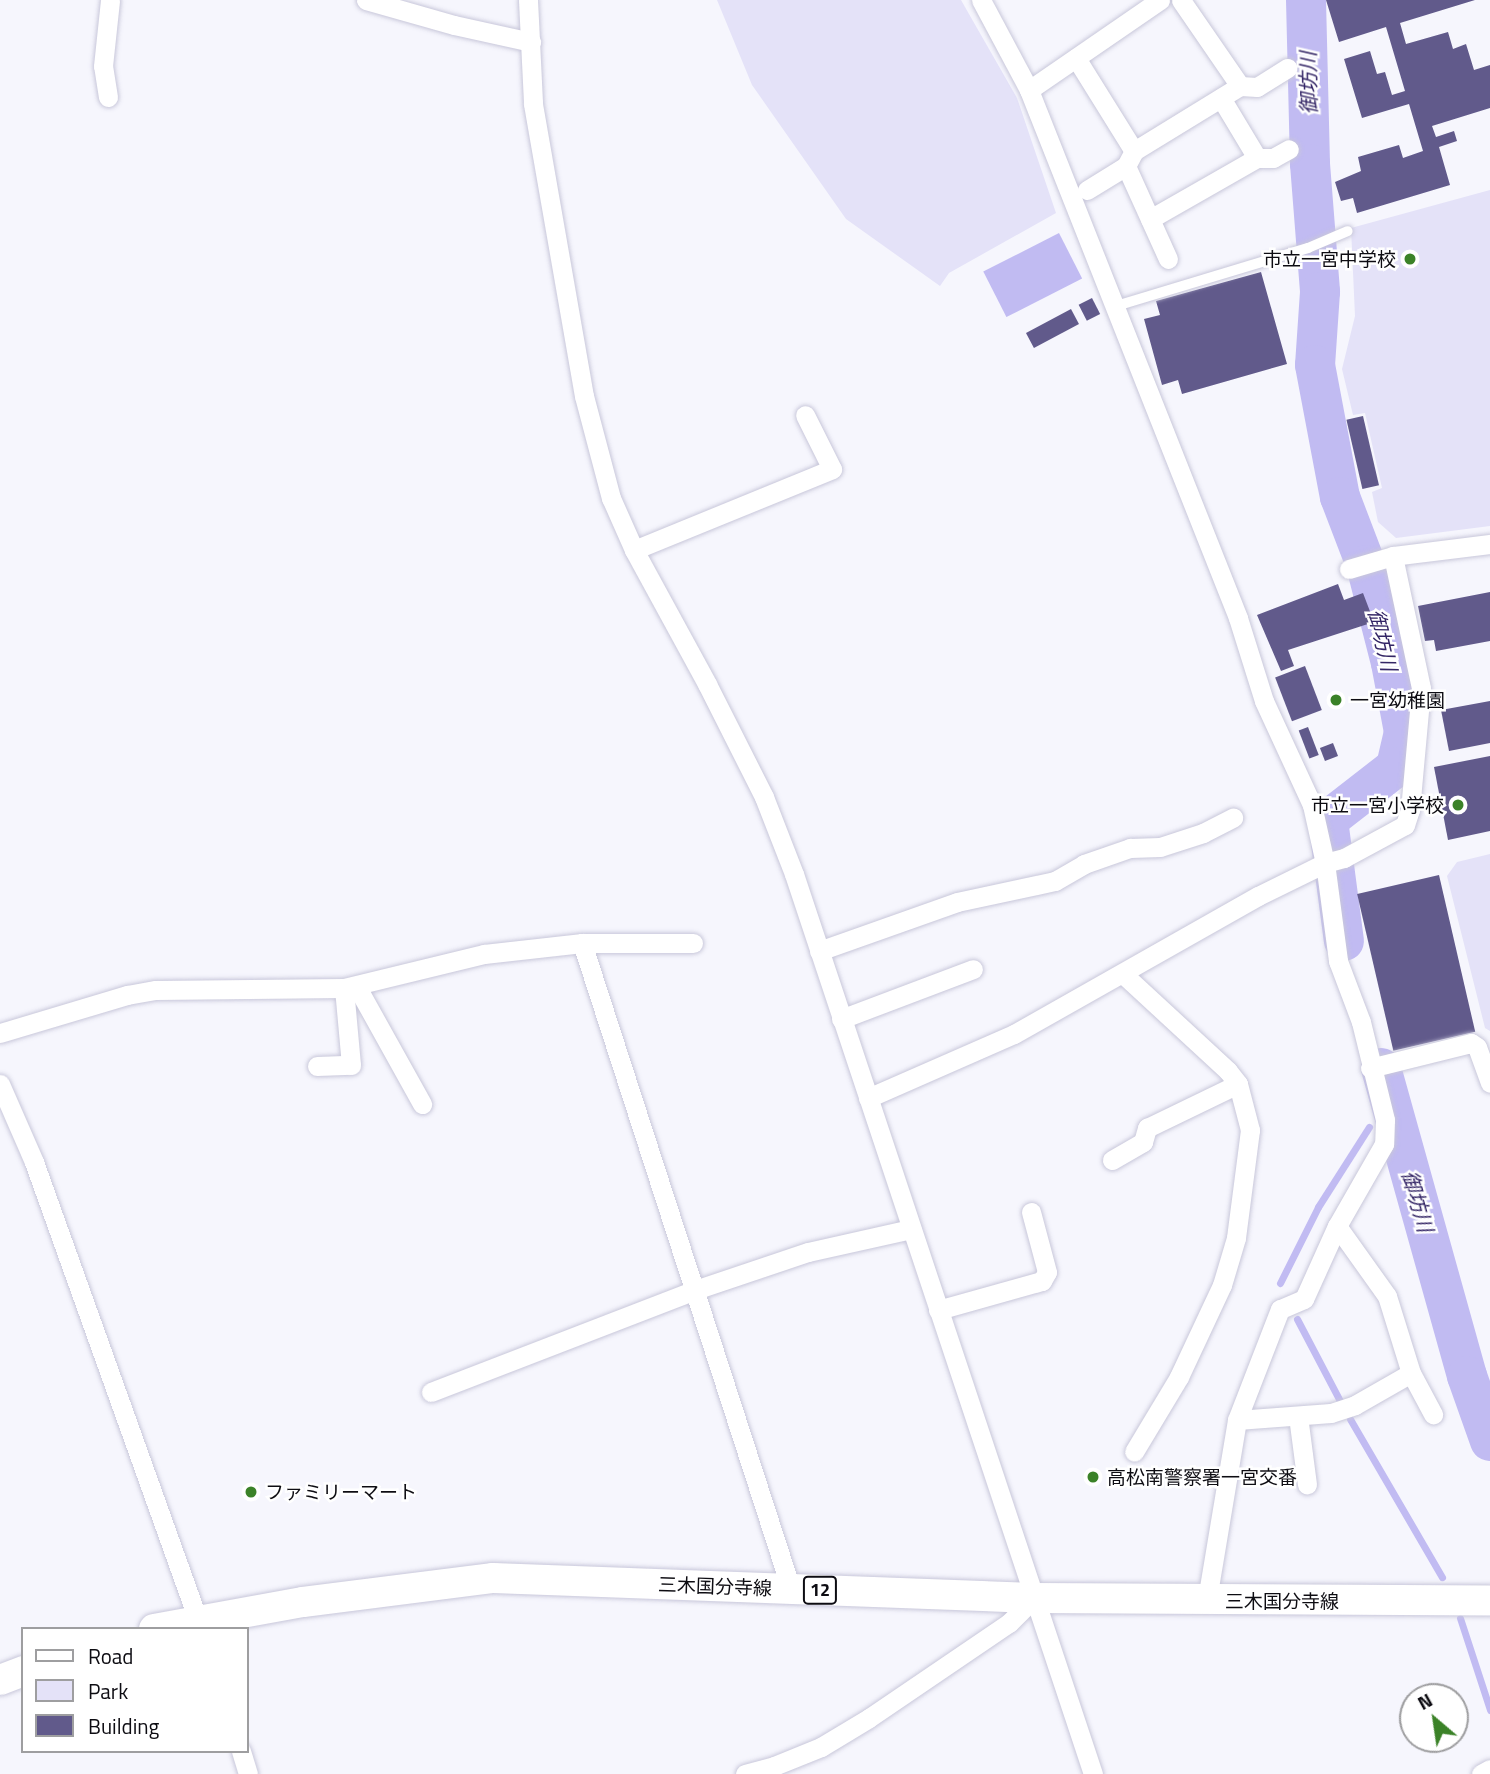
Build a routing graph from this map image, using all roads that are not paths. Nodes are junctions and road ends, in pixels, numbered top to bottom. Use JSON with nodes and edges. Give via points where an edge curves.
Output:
{"nodes":[{"id":1,"x":110,"y":0,"type":"edge"},
{"id":2,"x":366,"y":0,"type":"edge"},
{"id":3,"x":528,"y":0,"type":"edge"},
{"id":4,"x":981,"y":0,"type":"edge"},
{"id":5,"x":1160,"y":0,"type":"edge"},
{"id":6,"x":1181,"y":0,"type":"edge"},
{"id":7,"x":531,"y":42,"type":"junction"},
{"id":8,"x":1076,"y":58,"type":"junction"},
{"id":9,"x":1288,"y":68,"type":"dead end"},
{"id":10,"x":1035,"y":86,"type":"junction"},
{"id":11,"x":1240,"y":86,"type":"junction"},
{"id":12,"x":108,"y":97,"type":"dead end"},
{"id":13,"x":1221,"y":98,"type":"junction"},
{"id":14,"x":1289,"y":149,"type":"dead end"},
{"id":15,"x":1257,"y":158,"type":"junction"},
{"id":16,"x":1130,"y":159,"type":"junction"},
{"id":17,"x":1087,"y":190,"type":"dead end"},
{"id":18,"x":1150,"y":219,"type":"junction"},
{"id":19,"x":1348,"y":231,"type":"dead end"},
{"id":20,"x":1168,"y":259,"type":"dead end"},
{"id":21,"x":1123,"y":303,"type":"junction"},
{"id":22,"x":805,"y":415,"type":"dead end"},
{"id":23,"x":1490,"y":544,"type":"edge"},
{"id":24,"x":634,"y":550,"type":"junction"},
{"id":25,"x":1385,"y":558,"type":"junction"},
{"id":26,"x":1349,"y":569,"type":"dead end"},
{"id":27,"x":1233,"y":818,"type":"dead end"},
{"id":28,"x":1332,"y":861,"type":"junction"},
{"id":29,"x":582,"y":943,"type":"junction"},
{"id":30,"x":693,"y":943,"type":"dead end"},
{"id":31,"x":819,"y":951,"type":"junction"},
{"id":32,"x":973,"y":969,"type":"dead end"},
{"id":33,"x":1123,"y":974,"type":"junction"},
{"id":34,"x":350,"y":987,"type":"junction"},
{"id":35,"x":841,"y":1018,"type":"junction"},
{"id":36,"x":0,"y":1032,"type":"edge"},
{"id":37,"x":317,"y":1066,"type":"dead end"},
{"id":38,"x":1377,"y":1066,"type":"junction"},
{"id":39,"x":1490,"y":1083,"type":"edge"},
{"id":40,"x":0,"y":1084,"type":"edge"},
{"id":41,"x":1238,"y":1084,"type":"junction"},
{"id":42,"x":868,"y":1098,"type":"junction"},
{"id":43,"x":422,"y":1104,"type":"dead end"},
{"id":44,"x":1112,"y":1160,"type":"dead end"},
{"id":45,"x":1031,"y":1212,"type":"dead end"},
{"id":46,"x":1336,"y":1226,"type":"junction"},
{"id":47,"x":911,"y":1229,"type":"junction"},
{"id":48,"x":695,"y":1290,"type":"junction"},
{"id":49,"x":938,"y":1310,"type":"junction"},
{"id":50,"x":1411,"y":1373,"type":"junction"},
{"id":51,"x":431,"y":1392,"type":"dead end"},
{"id":52,"x":1433,"y":1414,"type":"dead end"},
{"id":53,"x":1298,"y":1416,"type":"junction"},
{"id":54,"x":1237,"y":1420,"type":"junction"},
{"id":55,"x":1134,"y":1452,"type":"dead end"},
{"id":56,"x":1307,"y":1484,"type":"dead end"},
{"id":57,"x":791,"y":1589,"type":"junction"},
{"id":58,"x":1034,"y":1598,"type":"junction"},
{"id":59,"x":1207,"y":1600,"type":"junction"},
{"id":60,"x":1490,"y":1600,"type":"edge"},
{"id":61,"x":199,"y":1624,"type":"edge"},
{"id":62,"x":172,"y":1627,"type":"edge"},
{"id":63,"x":21,"y":1672,"type":"edge"},
{"id":64,"x":0,"y":1680,"type":"edge"},
{"id":65,"x":241,"y":1753,"type":"edge"},
{"id":66,"x":1490,"y":1769,"type":"edge"},
{"id":67,"x":248,"y":1774,"type":"edge"},
{"id":68,"x":745,"y":1774,"type":"edge"},
{"id":69,"x":1093,"y":1774,"type":"edge"},
{"id":70,"x":1481,"y":1774,"type":"edge"}],
"edges":[{"from":1,"to":12,"type":"street","via":[[103,66]]},
{"from":2,"to":7,"type":"street"},
{"from":3,"to":7,"type":"street"},
{"from":4,"to":10,"type":"street"},
{"from":5,"to":8,"type":"street"},
{"from":6,"to":11,"type":"street"},
{"from":7,"to":24,"type":"street","via":[[533,104],[584,397],[611,498]]},
{"from":8,"to":10,"type":"street"},
{"from":8,"to":16,"type":"street"},
{"from":9,"to":11,"type":"street","via":[[1257,87]]},
{"from":10,"to":21,"type":"street"},
{"from":11,"to":13,"type":"street"},
{"from":13,"to":15,"type":"street"},
{"from":13,"to":16,"type":"street"},
{"from":14,"to":15,"type":"street","via":[[1273,158]]},
{"from":15,"to":18,"type":"street"},
{"from":16,"to":17,"type":"street"},
{"from":16,"to":18,"type":"street"},
{"from":18,"to":20,"type":"street"},
{"from":19,"to":21,"type":"lane","via":[[1308,248]]},
{"from":21,"to":28,"type":"street","via":[[1264,701],[1312,804]]},
{"from":22,"to":24,"type":"street","via":[[832,469]]},
{"from":23,"to":25,"type":"street"},
{"from":24,"to":31,"type":"street","via":[[764,797]]},
{"from":25,"to":26,"type":"street"},
{"from":25,"to":28,"type":"street","via":[[1421,688],[1410,810],[1405,825]]},
{"from":27,"to":31,"type":"street","via":[[1160,847],[1130,848],[1084,863],[1055,881],[957,902]]},
{"from":28,"to":33,"type":"street","via":[[1258,896]]},
{"from":28,"to":38,"type":"street","via":[[1338,961]]},
{"from":29,"to":30,"type":"street"},
{"from":29,"to":34,"type":"street","via":[[484,954]]},
{"from":29,"to":48,"type":"street"},
{"from":31,"to":35,"type":"street"},
{"from":32,"to":35,"type":"street"},
{"from":33,"to":41,"type":"street"},
{"from":33,"to":42,"type":"street","via":[[1014,1034]]},
{"from":34,"to":36,"type":"street","via":[[156,990]]},
{"from":34,"to":37,"type":"street","via":[[351,1065]]},
{"from":34,"to":43,"type":"street"},
{"from":35,"to":42,"type":"street"},
{"from":38,"to":39,"type":"street","via":[[1471,1043],[1477,1047]]},
{"from":38,"to":46,"type":"street","via":[[1384,1144]]},
{"from":40,"to":61,"type":"street","via":[[34,1162]]},
{"from":41,"to":44,"type":"street","via":[[1147,1128],[1143,1142]]},
{"from":41,"to":55,"type":"street","via":[[1250,1130],[1236,1238],[1222,1284],[1179,1377]]},
{"from":42,"to":47,"type":"street"},
{"from":45,"to":49,"type":"street","via":[[1048,1272],[1042,1281]]},
{"from":46,"to":50,"type":"street","via":[[1387,1296]]},
{"from":46,"to":54,"type":"street","via":[[1304,1299],[1280,1309]]},
{"from":47,"to":48,"type":"street","via":[[808,1252]]},
{"from":47,"to":49,"type":"street"},
{"from":48,"to":51,"type":"street"},
{"from":48,"to":57,"type":"street"},
{"from":49,"to":58,"type":"street"},
{"from":50,"to":52,"type":"street"},
{"from":50,"to":53,"type":"street","via":[[1355,1405]]},
{"from":53,"to":54,"type":"street"},
{"from":53,"to":56,"type":"street"},
{"from":54,"to":59,"type":"street"},
{"from":57,"to":58,"type":"main road","name":"三木国分寺線","number":"12"},
{"from":57,"to":61,"type":"main road","name":"三木国分寺線","number":"12","via":[[493,1578],[303,1602]]},
{"from":58,"to":59,"type":"main road","name":"三木国分寺線","number":"12"},
{"from":58,"to":68,"type":"street","via":[[1009,1623],[869,1718],[821,1747]]},
{"from":58,"to":69,"type":"street"},
{"from":59,"to":60,"type":"main road","name":"三木国分寺線","number":"12"},
{"from":61,"to":62,"type":"main road","name":"三木国分寺線","number":"12"},
{"from":63,"to":64,"type":"main road"},
{"from":65,"to":67,"type":"street"},
{"from":66,"to":70,"type":"street"}]}
